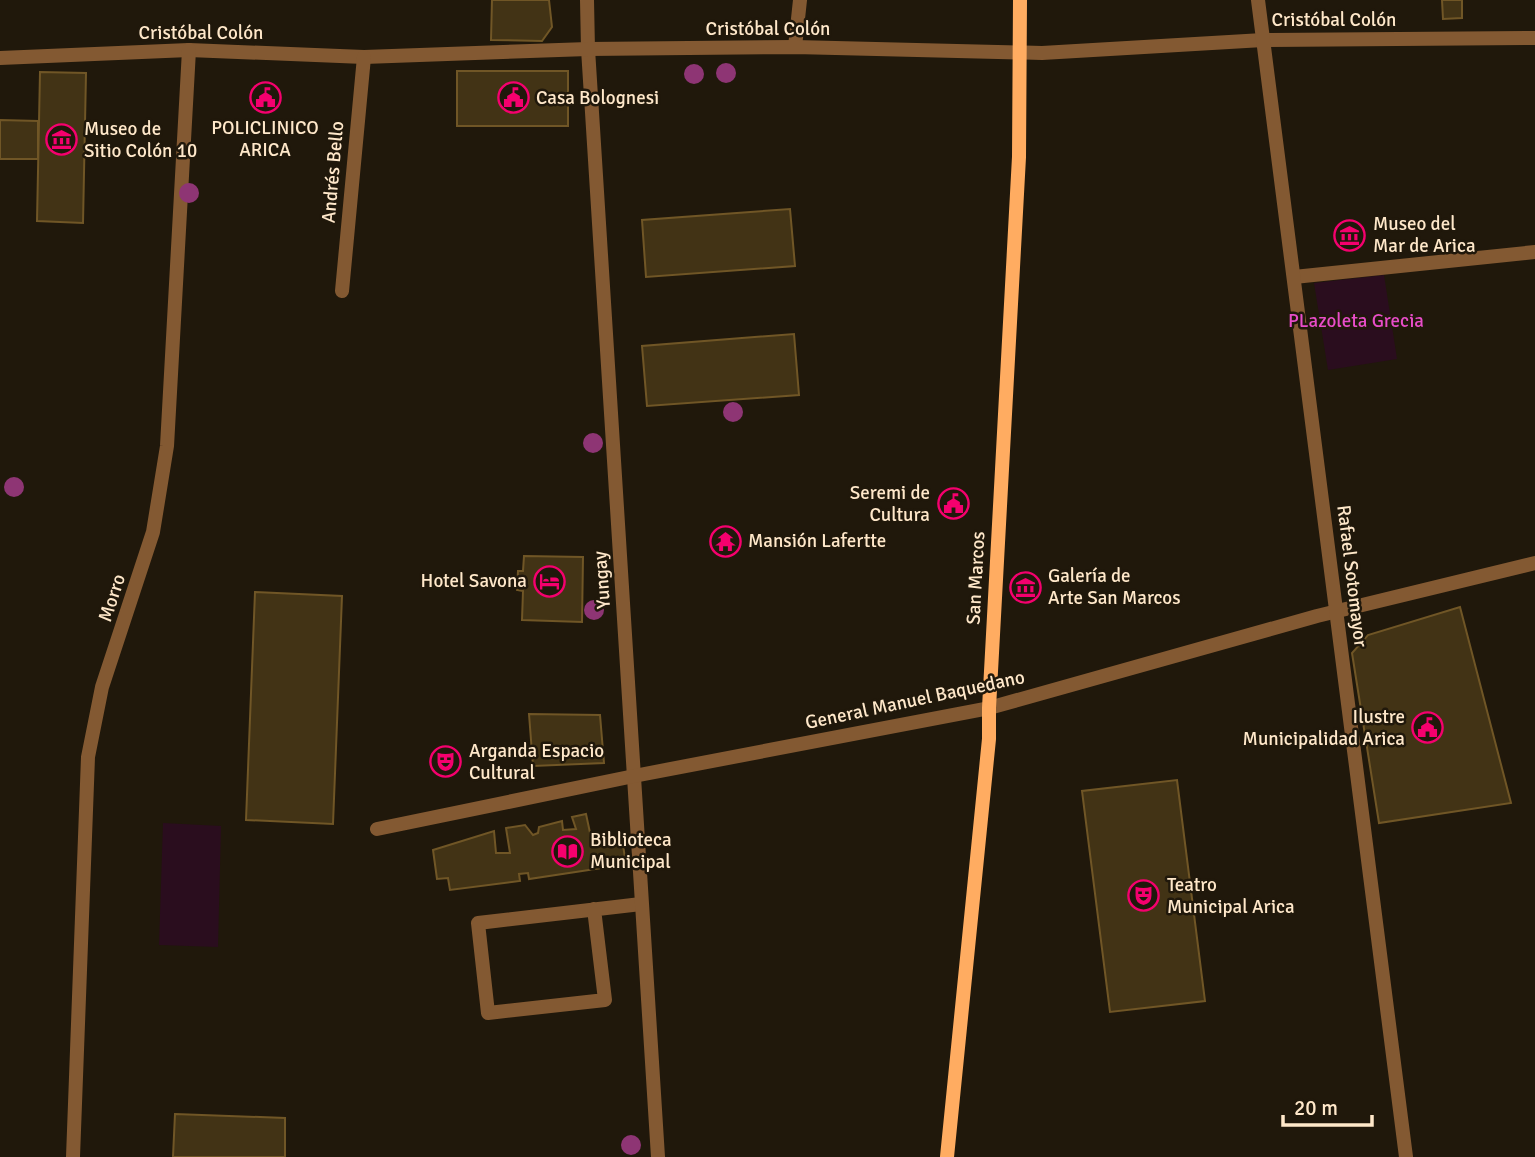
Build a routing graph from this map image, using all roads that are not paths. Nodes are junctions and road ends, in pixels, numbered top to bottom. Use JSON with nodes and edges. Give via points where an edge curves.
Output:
{"nodes":[{"id":1,"x":587,"y":0,"type":"edge"},
{"id":2,"x":800,"y":0,"type":"edge"},
{"id":3,"x":1020,"y":0,"type":"edge"},
{"id":4,"x":1258,"y":0,"type":"edge"},
{"id":5,"x":1535,"y":38,"type":"edge"},
{"id":6,"x":1263,"y":40,"type":"junction"},
{"id":7,"x":795,"y":47,"type":"junction"},
{"id":8,"x":189,"y":50,"type":"junction"},
{"id":9,"x":588,"y":50,"type":"junction"},
{"id":10,"x":1019,"y":53,"type":"junction"},
{"id":11,"x":363,"y":57,"type":"junction"},
{"id":12,"x":0,"y":58,"type":"edge"},
{"id":13,"x":1535,"y":252,"type":"edge"},
{"id":14,"x":1294,"y":277,"type":"junction"},
{"id":15,"x":342,"y":291,"type":"dead end"},
{"id":16,"x":1535,"y":563,"type":"edge"},
{"id":17,"x":1337,"y":610,"type":"junction"},
{"id":18,"x":989,"y":708,"type":"junction"},
{"id":19,"x":634,"y":776,"type":"junction"},
{"id":20,"x":377,"y":829,"type":"dead end"},
{"id":21,"x":641,"y":904,"type":"junction"},
{"id":22,"x":594,"y":909,"type":"junction"},
{"id":23,"x":73,"y":1157,"type":"edge"},
{"id":24,"x":658,"y":1157,"type":"edge"},
{"id":25,"x":947,"y":1157,"type":"edge"},
{"id":26,"x":1406,"y":1157,"type":"edge"}],
"edges":[{"from":1,"to":9,"type":"street","name":"Yungay"},
{"from":2,"to":7,"type":"street"},
{"from":3,"to":10,"type":"main road","name":"San Marcos"},
{"from":4,"to":6,"type":"street","name":"Rafael Sotomayor"},
{"from":5,"to":6,"type":"street","name":"Cristóbal Colón"},
{"from":6,"to":10,"type":"street","name":"Cristóbal Colón"},
{"from":6,"to":14,"type":"street","name":"Rafael Sotomayor"},
{"from":7,"to":9,"type":"street","name":"Cristóbal Colón"},
{"from":7,"to":10,"type":"street","name":"Cristóbal Colón"},
{"from":8,"to":11,"type":"street","name":"Cristóbal Colón"},
{"from":8,"to":12,"type":"street","name":"Cristóbal Colón"},
{"from":8,"to":23,"type":"street","name":"Morro","via":[[167,446],[153,532],[102,687],[88,757]]},
{"from":9,"to":11,"type":"street","name":"Cristóbal Colón"},
{"from":9,"to":19,"type":"street","name":"Yungay"},
{"from":10,"to":18,"type":"main road","name":"San Marcos","via":[[1018,157]]},
{"from":11,"to":15,"type":"street","name":"Andrés Bello"},
{"from":13,"to":14,"type":"street"},
{"from":14,"to":17,"type":"street","name":"Rafael Sotomayor"},
{"from":16,"to":17,"type":"street","name":"General Manuel Baquedano"},
{"from":17,"to":18,"type":"street","name":"General Manuel Baquedano"},
{"from":17,"to":26,"type":"street","name":"Rafael Sotomayor"},
{"from":18,"to":19,"type":"street","name":"General Manuel Baquedano"},
{"from":18,"to":25,"type":"main road","name":"San Marcos"},
{"from":19,"to":20,"type":"street","name":"General Manuel Baquedano"},
{"from":19,"to":21,"type":"street","name":"Yungay"},
{"from":21,"to":22,"type":"street"},
{"from":21,"to":24,"type":"street","name":"Yungay"},
{"from":22,"to":22,"type":"street","via":[[478,923],[488,1013],[606,1000]]}]}
